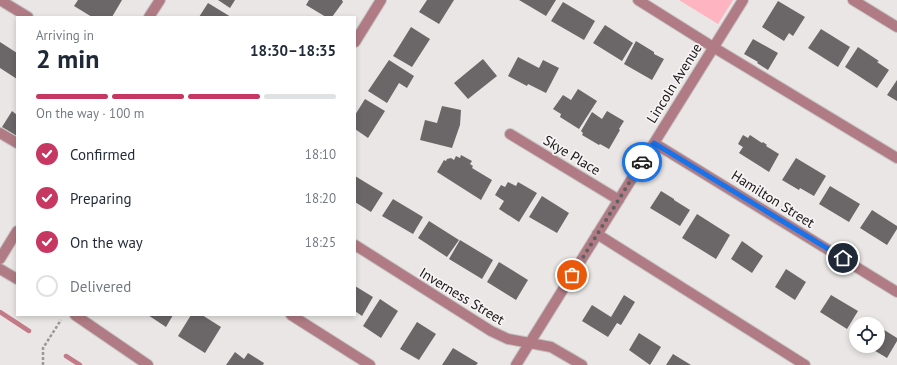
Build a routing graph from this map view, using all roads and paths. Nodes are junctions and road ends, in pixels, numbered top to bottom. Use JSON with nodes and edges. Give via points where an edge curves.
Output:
{"nodes":[{"id":1,"x":0,"y":0,"type":"edge"},
{"id":2,"x":160,"y":0,"type":"edge"},
{"id":3,"x":381,"y":0,"type":"edge"},
{"id":4,"x":638,"y":0,"type":"edge"},
{"id":5,"x":743,"y":0,"type":"edge"},
{"id":6,"x":853,"y":0,"type":"edge"},
{"id":7,"x":26,"y":16,"type":"edge"},
{"id":8,"x":150,"y":16,"type":"edge"},
{"id":9,"x":897,"y":27,"type":"edge"},
{"id":10,"x":356,"y":40,"type":"edge"},
{"id":11,"x":713,"y":47,"type":"junction"},
{"id":12,"x":0,"y":133,"type":"edge"},
{"id":13,"x":510,"y":134,"type":"dead end"},
{"id":14,"x":16,"y":142,"type":"edge"},
{"id":15,"x":654,"y":143,"type":"junction"},
{"id":16,"x":897,"y":158,"type":"edge"},
{"id":17,"x":619,"y":200,"type":"junction"},
{"id":18,"x":16,"y":233,"type":"edge"},
{"id":19,"x":597,"y":234,"type":"junction"},
{"id":20,"x":356,"y":247,"type":"edge"},
{"id":21,"x":0,"y":259,"type":"edge"},
{"id":22,"x":0,"y":269,"type":"edge"},
{"id":23,"x":16,"y":278,"type":"edge"},
{"id":24,"x":897,"y":292,"type":"edge"},
{"id":25,"x":76,"y":316,"type":"edge"},
{"id":26,"x":293,"y":316,"type":"edge"},
{"id":27,"x":61,"y":320,"type":"dead end"},
{"id":28,"x":530,"y":343,"type":"junction"},
{"id":29,"x":43,"y":365,"type":"edge"},
{"id":30,"x":148,"y":365,"type":"edge"},
{"id":31,"x":370,"y":365,"type":"edge"},
{"id":32,"x":516,"y":365,"type":"edge"},
{"id":33,"x":582,"y":365,"type":"edge"},
{"id":34,"x":805,"y":365,"type":"edge"}],
"edges":[{"from":1,"to":7,"type":"street"},
{"from":2,"to":8,"type":"street"},
{"from":3,"to":10,"type":"street"},
{"from":4,"to":11,"type":"street"},
{"from":5,"to":11,"type":"street","name":"Lincoln Avenue"},
{"from":6,"to":9,"type":"street"},
{"from":11,"to":15,"type":"street","name":"Lincoln Avenue"},
{"from":11,"to":16,"type":"street"},
{"from":12,"to":14,"type":"street"},
{"from":13,"to":17,"type":"street","name":"Skye Place"},
{"from":15,"to":17,"type":"street","name":"Lincoln Avenue"},
{"from":15,"to":24,"type":"street","name":"Hamilton Street"},
{"from":17,"to":19,"type":"street","name":"Lincoln Avenue"},
{"from":18,"to":21,"type":"street"},
{"from":19,"to":28,"type":"street","name":"Lincoln Avenue"},
{"from":19,"to":34,"type":"street"},
{"from":20,"to":28,"type":"street","name":"Inverness Street","via":[[491,331],[508,339]]},
{"from":22,"to":23,"type":"street"},
{"from":25,"to":30,"type":"street"},
{"from":26,"to":31,"type":"street"},
{"from":27,"to":29,"type":"path","via":[[43,348]]},
{"from":28,"to":32,"type":"street","name":"Lincoln Avenue"},
{"from":28,"to":33,"type":"street","name":"Inverness Street","via":[[551,347]]}]}
